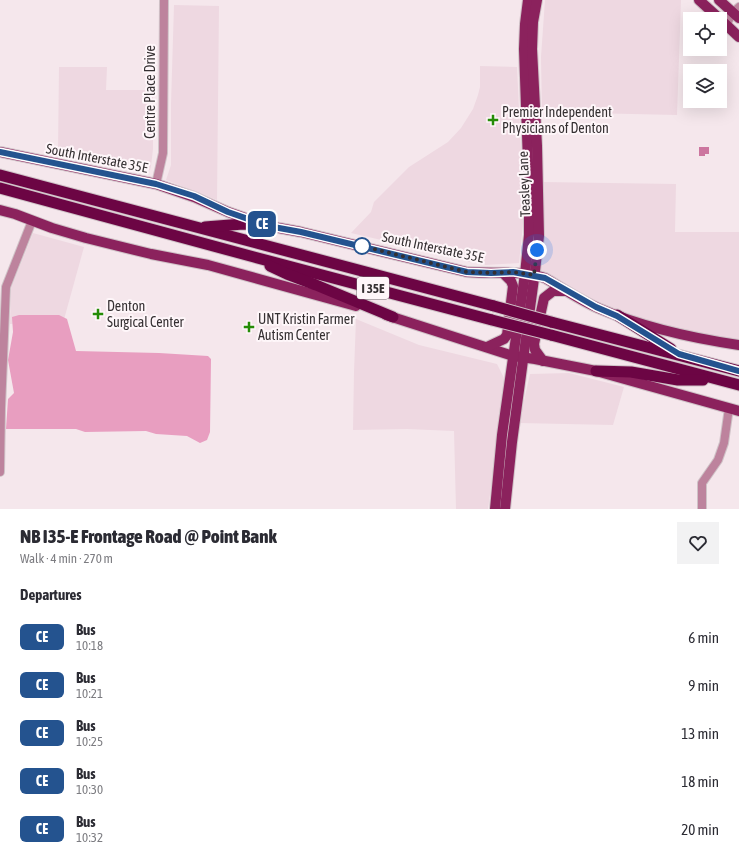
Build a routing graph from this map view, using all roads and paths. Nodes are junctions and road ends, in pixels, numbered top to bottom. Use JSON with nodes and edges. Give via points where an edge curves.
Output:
{"nodes":[{"id":1,"x":164,"y":0,"type":"edge"},
{"id":2,"x":528,"y":0,"type":"edge"},
{"id":3,"x":537,"y":0,"type":"edge"},
{"id":4,"x":699,"y":0,"type":"edge"},
{"id":5,"x":719,"y":0,"type":"edge"},
{"id":6,"x":712,"y":12,"type":"edge"},
{"id":7,"x":737,"y":13,"type":"edge"},
{"id":8,"x":727,"y":18,"type":"edge"},
{"id":9,"x":727,"y":26,"type":"edge"},
{"id":10,"x":739,"y":37,"type":"edge"},
{"id":11,"x":0,"y":152,"type":"edge"},
{"id":12,"x":0,"y":176,"type":"edge"},
{"id":13,"x":156,"y":184,"type":"junction"},
{"id":14,"x":0,"y":188,"type":"edge"},
{"id":15,"x":533,"y":191,"type":"junction"},
{"id":16,"x":0,"y":195,"type":"edge"},
{"id":17,"x":44,"y":200,"type":"junction"},
{"id":18,"x":0,"y":210,"type":"edge"},
{"id":19,"x":32,"y":221,"type":"junction"},
{"id":20,"x":268,"y":226,"type":"junction"},
{"id":21,"x":198,"y":227,"type":"junction"},
{"id":22,"x":254,"y":257,"type":"junction"},
{"id":23,"x":503,"y":273,"type":"junction"},
{"id":24,"x":530,"y":275,"type":"junction"},
{"id":25,"x":570,"y":292,"type":"junction"},
{"id":26,"x":617,"y":316,"type":"junction"},
{"id":27,"x":393,"y":317,"type":"junction"},
{"id":28,"x":739,"y":345,"type":"edge"},
{"id":29,"x":487,"y":347,"type":"junction"},
{"id":30,"x":679,"y":354,"type":"junction"},
{"id":31,"x":517,"y":357,"type":"junction"},
{"id":32,"x":543,"y":361,"type":"junction"},
{"id":33,"x":739,"y":370,"type":"edge"},
{"id":34,"x":596,"y":371,"type":"junction"},
{"id":35,"x":722,"y":380,"type":"junction"},
{"id":36,"x":739,"y":385,"type":"edge"},
{"id":37,"x":729,"y":408,"type":"junction"},
{"id":38,"x":739,"y":411,"type":"edge"},
{"id":39,"x":0,"y":472,"type":"edge"},
{"id":40,"x":495,"y":509,"type":"edge"},
{"id":41,"x":505,"y":509,"type":"edge"},
{"id":42,"x":702,"y":509,"type":"edge"}],
"edges":[{"from":1,"to":13,"type":"street","name":"Centre Place Drive","via":[[163,154]]},
{"from":2,"to":15,"type":"main road","name":"Teasley Lane","via":[[524,49]]},
{"from":3,"to":15,"type":"main road","name":"Teasley Lane","via":[[532,49],[537,146]]},
{"from":4,"to":6,"type":"main road"},
{"from":5,"to":7,"type":"main road"},
{"from":7,"to":8,"type":"street"},
{"from":9,"to":10,"type":"main road"},
{"from":11,"to":13,"type":"main road","name":"South Interstate 35E"},
{"from":12,"to":21,"type":"highway","number":"I 35E"},
{"from":13,"to":20,"type":"main road","name":"South Interstate 35E","via":[[194,196],[228,212]]},
{"from":14,"to":17,"type":"highway","number":"I 35E"},
{"from":15,"to":24,"type":"main road","name":"Teasley Lane","via":[[539,226]]},
{"from":16,"to":17,"type":"highway"},
{"from":17,"to":22,"type":"highway","number":"I 35E"},
{"from":18,"to":19,"type":"main road"},
{"from":19,"to":27,"type":"main road","via":[[86,238],[228,270]]},
{"from":19,"to":39,"type":"street","via":[[6,287]]},
{"from":20,"to":21,"type":"highway","via":[[243,224]]},
{"from":20,"to":23,"type":"main road","name":"South Interstate 35E","via":[[467,272]]},
{"from":21,"to":30,"type":"highway","number":"I 35E","bridge":true},
{"from":22,"to":27,"type":"highway","via":[[287,274]]},
{"from":22,"to":35,"type":"highway","number":"I 35E","bridge":true},
{"from":23,"to":24,"type":"main road","name":"South Interstate 35E"},
{"from":23,"to":29,"type":"main road","via":[[512,281],[513,286],[507,335]]},
{"from":24,"to":25,"type":"main road","name":"South Interstate 35E","via":[[545,278]]},
{"from":24,"to":31,"type":"main road","name":"Teasley Lane"},
{"from":25,"to":26,"type":"main road","name":"South Interstate 35E"},
{"from":25,"to":32,"type":"main road","via":[[553,291],[544,298],[534,344]]},
{"from":26,"to":28,"type":"main road","name":"South Interstate 35E","via":[[664,330]]},
{"from":26,"to":30,"type":"highway"},
{"from":27,"to":29,"type":"main road"},
{"from":29,"to":31,"type":"main road"},
{"from":30,"to":33,"type":"highway","number":"I 35E"},
{"from":31,"to":32,"type":"main road"},
{"from":31,"to":40,"type":"main road","name":"Teasley Lane","via":[[502,435]]},
{"from":31,"to":41,"type":"main road","name":"Teasley Lane"},
{"from":32,"to":34,"type":"main road"},
{"from":34,"to":35,"type":"highway","via":[[631,372],[678,380]]},
{"from":34,"to":37,"type":"main road"},
{"from":35,"to":36,"type":"highway","number":"I 35E"},
{"from":37,"to":38,"type":"main road"},
{"from":37,"to":42,"type":"street","via":[[724,443],[718,460],[702,483]]}]}
